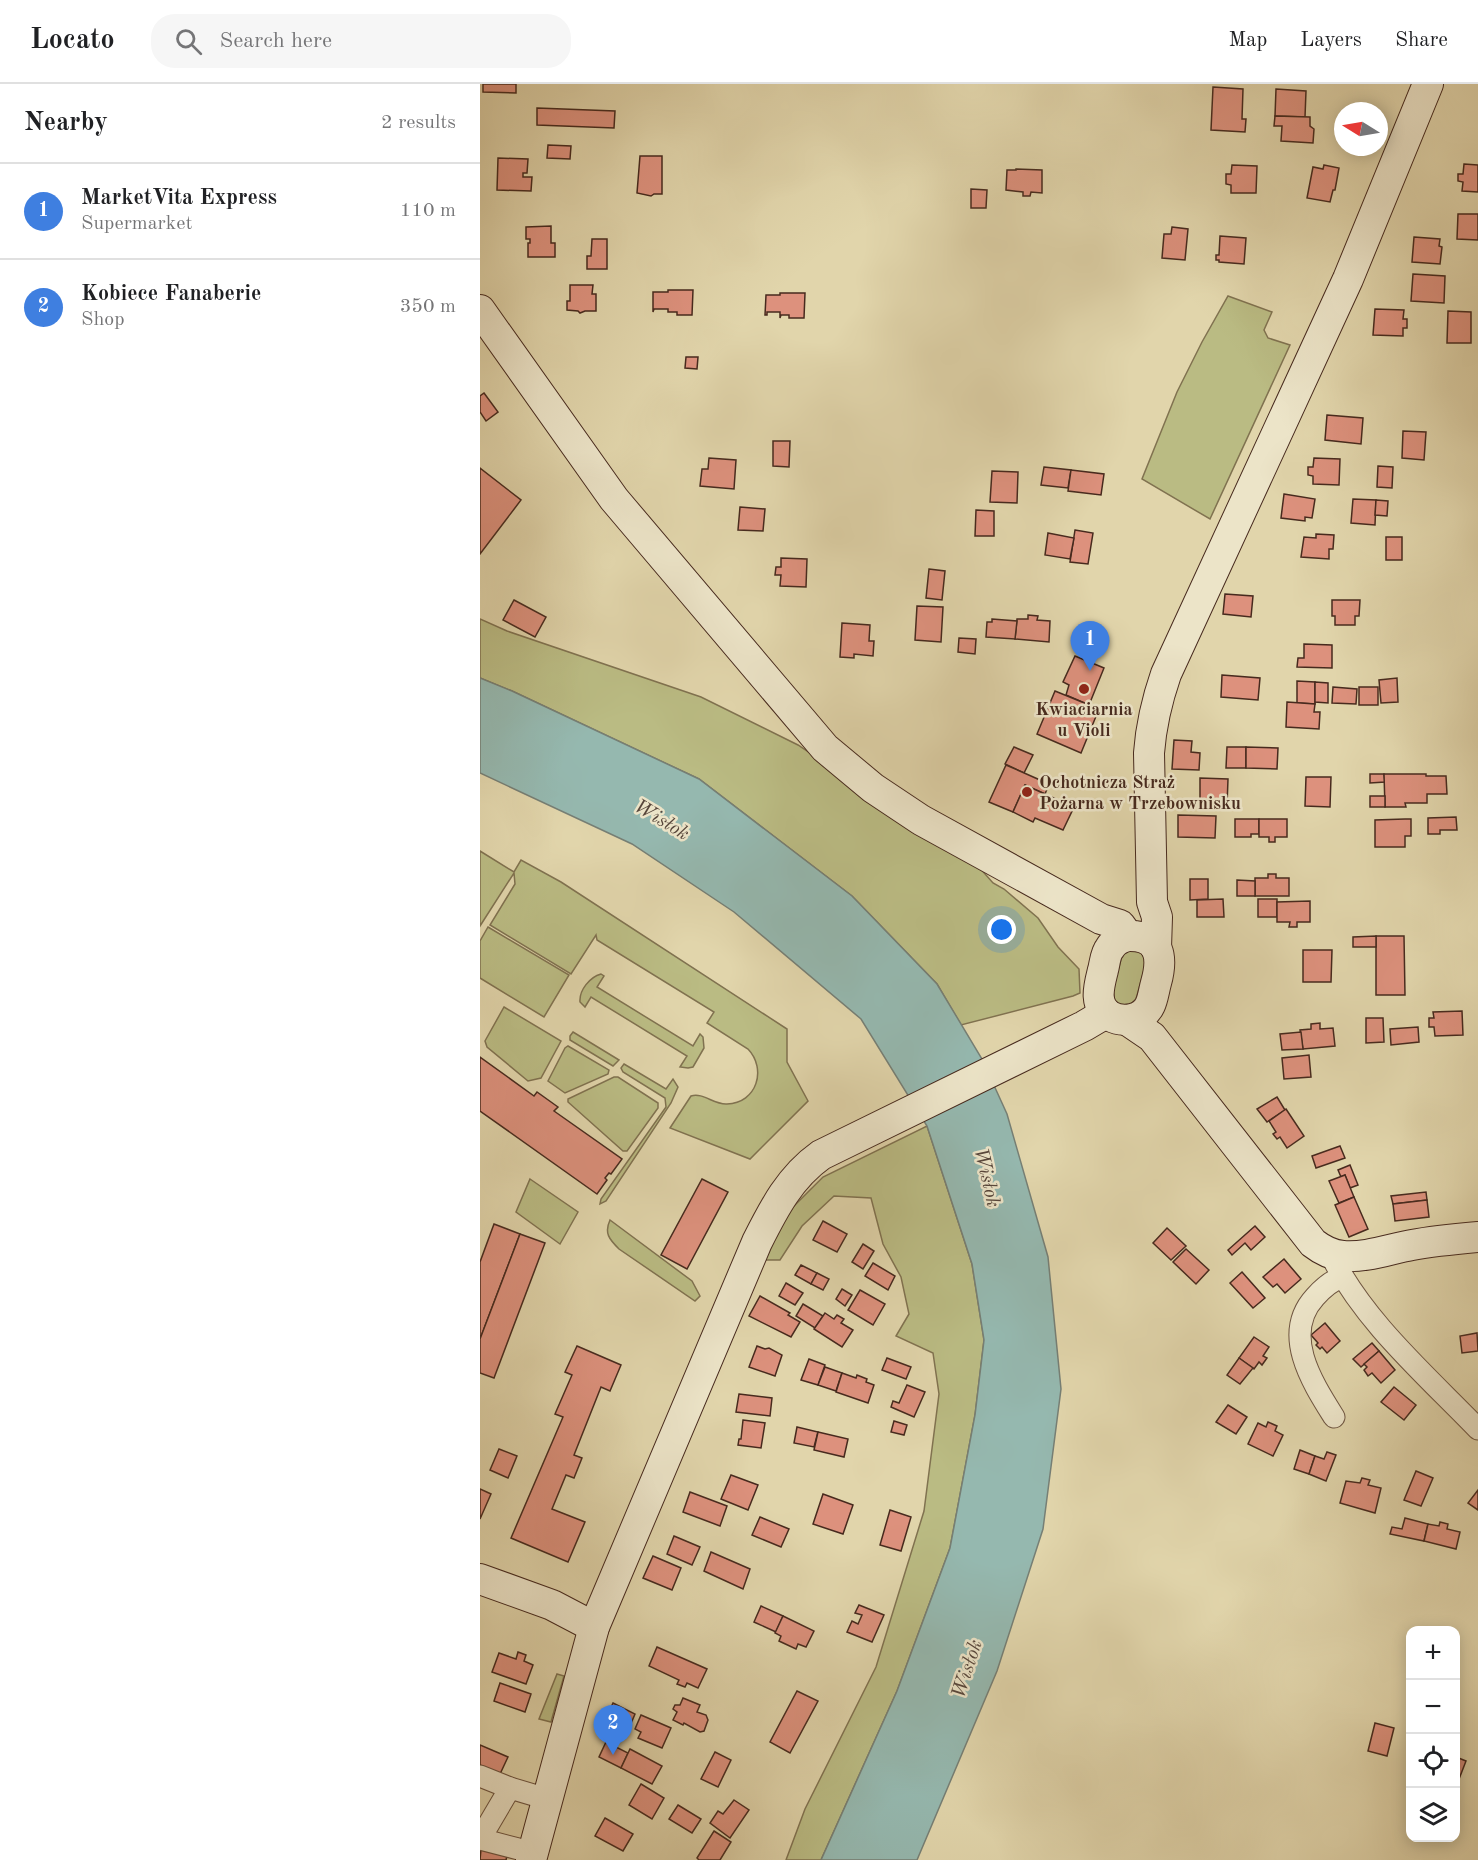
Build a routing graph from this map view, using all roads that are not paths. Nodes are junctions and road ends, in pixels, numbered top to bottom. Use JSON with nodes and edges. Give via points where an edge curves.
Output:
{"nodes":[{"id":1,"x":1428,"y":84,"type":"edge"},
{"id":2,"x":480,"y":310,"type":"edge"},
{"id":3,"x":1131,"y":942,"type":"junction"},
{"id":4,"x":1128,"y":1013,"type":"junction"},
{"id":5,"x":1478,"y":1236,"type":"edge"},
{"id":6,"x":1336,"y":1265,"type":"junction"},
{"id":7,"x":1334,"y":1417,"type":"dead end"},
{"id":8,"x":1478,"y":1429,"type":"edge"},
{"id":9,"x":480,"y":1579,"type":"edge"},
{"id":10,"x":594,"y":1627,"type":"junction"},
{"id":11,"x":480,"y":1776,"type":"edge"},
{"id":12,"x":510,"y":1788,"type":"junction"},
{"id":13,"x":548,"y":1799,"type":"junction"},
{"id":14,"x":480,"y":1839,"type":"edge"},
{"id":15,"x":532,"y":1856,"type":"edge"}],
"edges":[{"from":1,"to":3,"type":"street","via":[[1364,243],[1159,694],[1149,753],[1152,902],[1136,922]]},
{"from":2,"to":3,"type":"street","via":[[614,499],[825,747],[873,788],[921,820],[1101,919],[1107,934]]},
{"from":3,"to":4,"type":"street","via":[[1160,957],[1161,967]]},
{"from":3,"to":4,"type":"street","via":[[1098,991],[1098,1000]]},
{"from":4,"to":6,"type":"street","via":[[1152,1037],[1313,1243]]},
{"from":4,"to":10,"type":"street","via":[[1067,1034],[874,1128],[821,1155],[793,1179],[772,1211],[720,1326]]},
{"from":5,"to":6,"type":"street","via":[[1343,1256]]},
{"from":6,"to":7,"type":"street","via":[[1330,1282],[1310,1302],[1299,1333],[1315,1388]]},
{"from":6,"to":8,"type":"street","via":[[1387,1335]]},
{"from":9,"to":10,"type":"street","via":[[552,1605]]},
{"from":10,"to":13,"type":"street"},
{"from":11,"to":12,"type":"street"},
{"from":12,"to":13,"type":"street"},
{"from":12,"to":14,"type":"street"},
{"from":13,"to":15,"type":"street"},
{"from":14,"to":15,"type":"street"}]}
